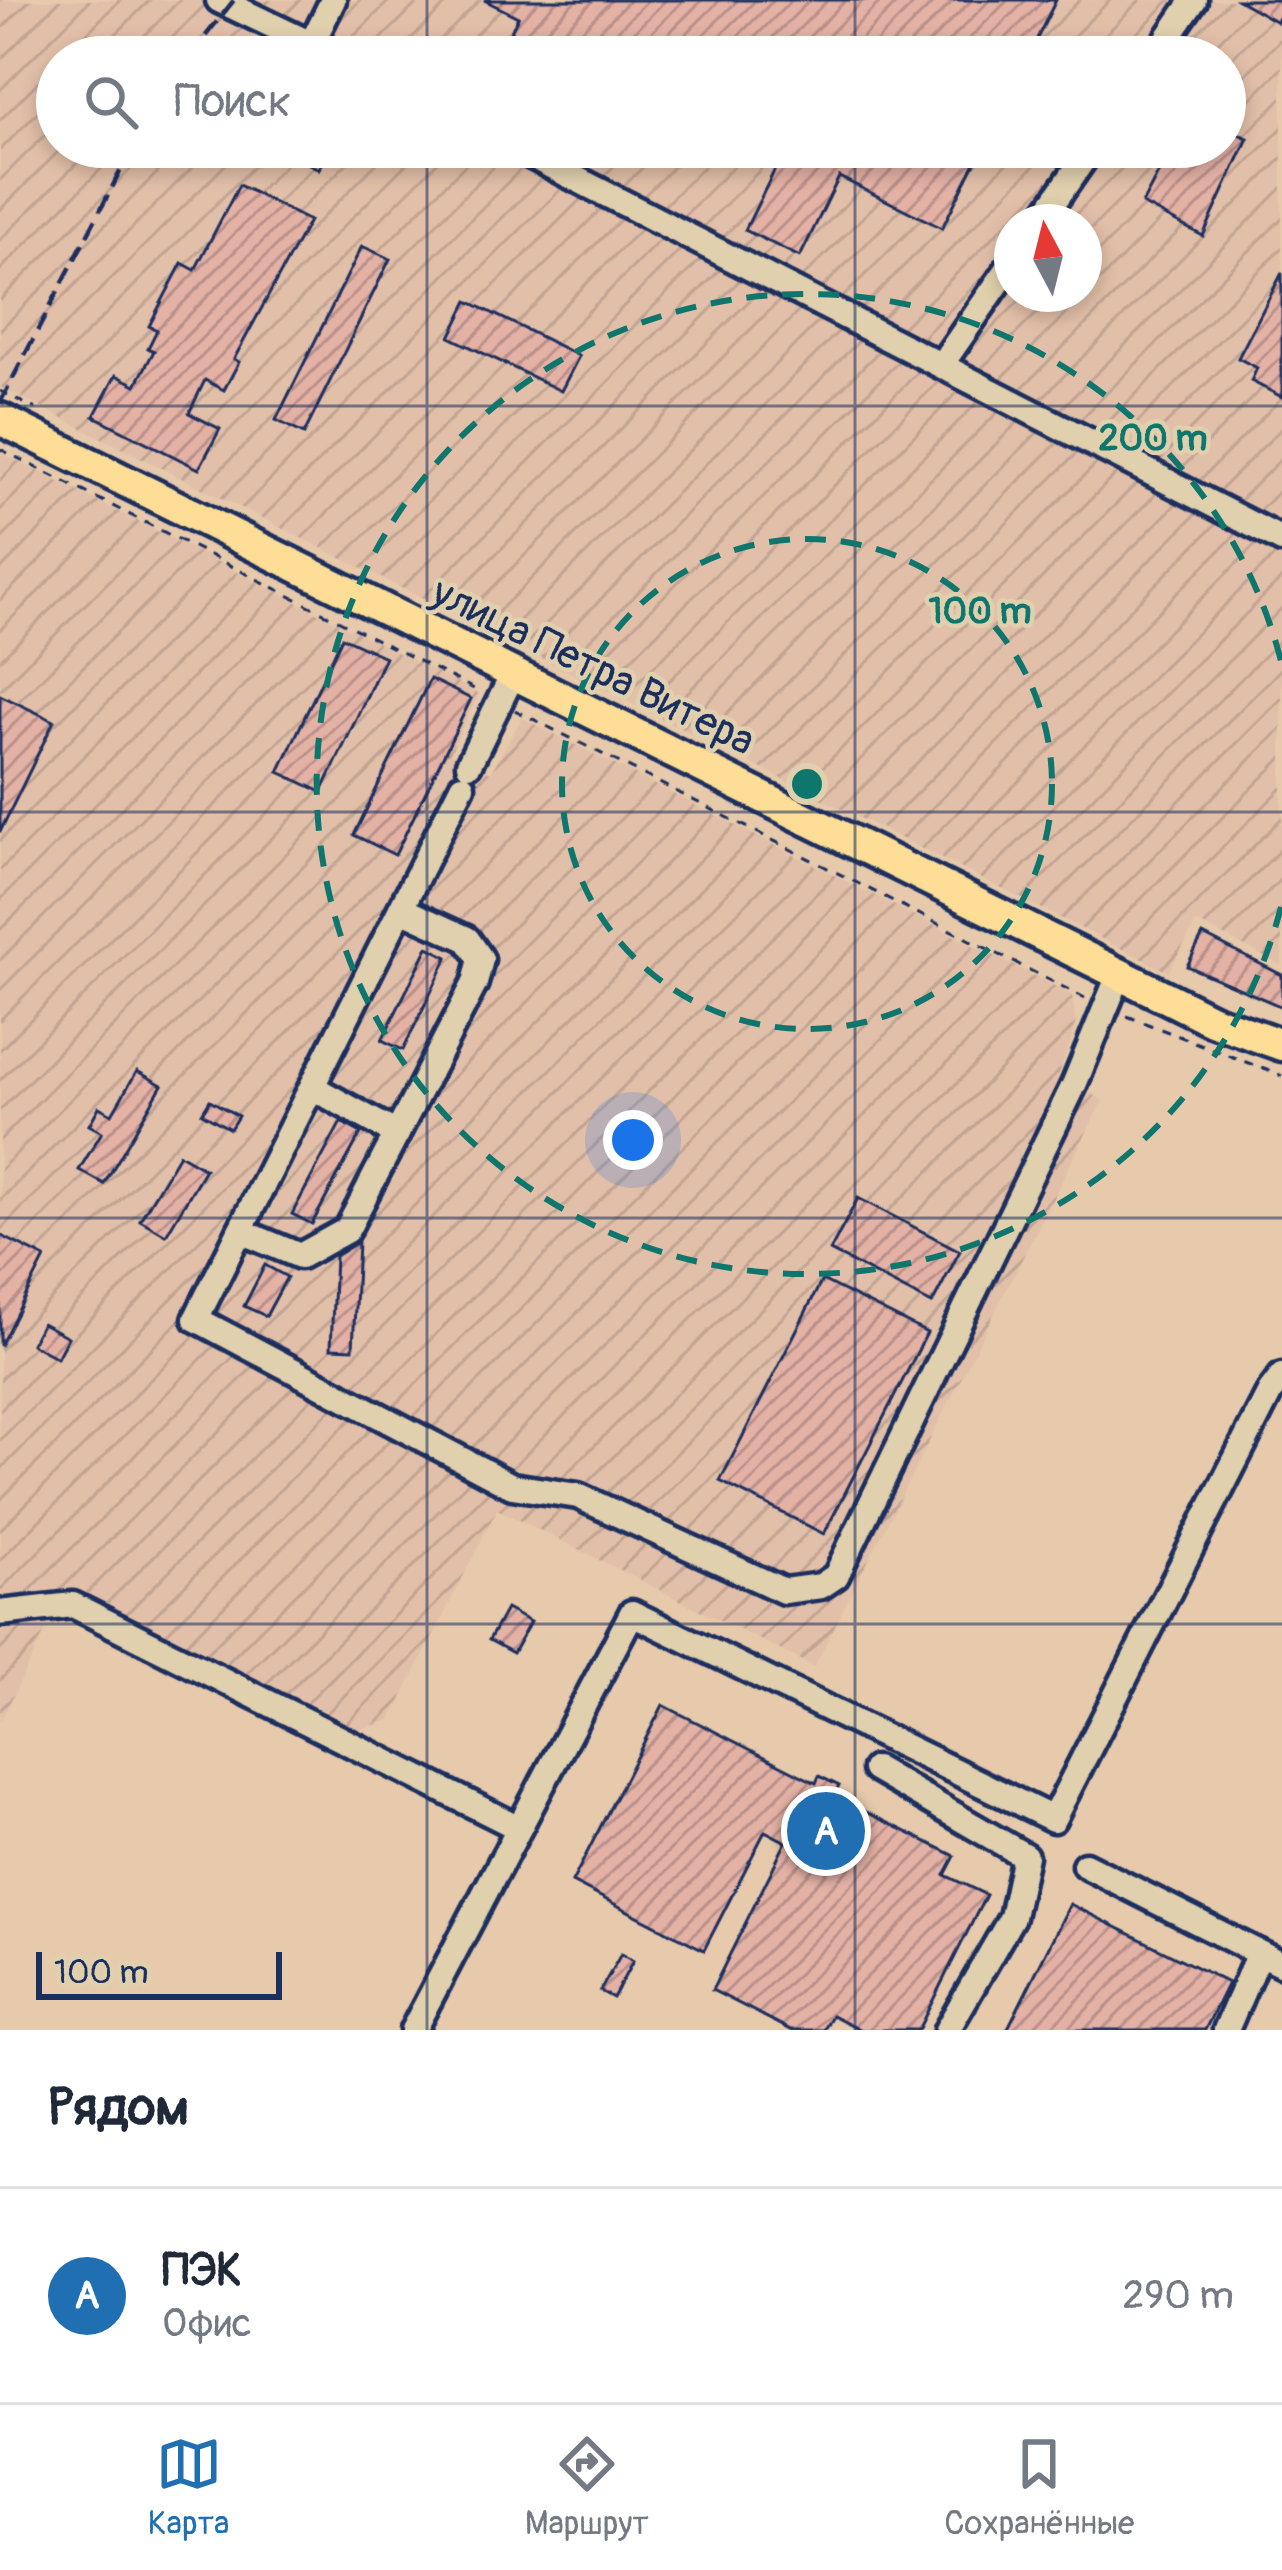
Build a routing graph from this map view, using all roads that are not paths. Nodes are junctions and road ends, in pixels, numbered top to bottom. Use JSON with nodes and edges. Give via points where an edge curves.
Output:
{"nodes":[{"id":1,"x":219,"y":0,"type":"edge"},
{"id":2,"x":333,"y":0,"type":"edge"},
{"id":3,"x":1195,"y":0,"type":"edge"},
{"id":4,"x":297,"y":36,"type":"edge"},
{"id":5,"x":315,"y":36,"type":"edge"},
{"id":6,"x":1170,"y":36,"type":"edge"},
{"id":7,"x":555,"y":168,"type":"edge"},
{"id":8,"x":1077,"y":168,"type":"edge"},
{"id":9,"x":1052,"y":204,"type":"edge"},
{"id":10,"x":994,"y":288,"type":"edge"},
{"id":11,"x":940,"y":365,"type":"junction"},
{"id":12,"x":0,"y":419,"type":"edge"},
{"id":13,"x":1282,"y":540,"type":"edge"},
{"id":14,"x":506,"y":688,"type":"junction"},
{"id":15,"x":401,"y":909,"type":"junction"},
{"id":16,"x":1119,"y":975,"type":"junction"},
{"id":17,"x":1282,"y":1045,"type":"edge"},
{"id":18,"x":312,"y":1087,"type":"junction"},
{"id":19,"x":397,"y":1134,"type":"junction"},
{"id":20,"x":240,"y":1231,"type":"junction"},
{"id":21,"x":1282,"y":1376,"type":"edge"},
{"id":22,"x":0,"y":1612,"type":"edge"},
{"id":23,"x":875,"y":1769,"type":"dead end"},
{"id":24,"x":519,"y":1828,"type":"junction"},
{"id":25,"x":1085,"y":1865,"type":"dead end"},
{"id":26,"x":1270,"y":1959,"type":"edge"},
{"id":27,"x":413,"y":2030,"type":"edge"},
{"id":28,"x":947,"y":2030,"type":"edge"},
{"id":29,"x":1226,"y":2030,"type":"edge"}],
"edges":[{"from":1,"to":4,"type":"lane"},
{"from":2,"to":5,"type":"lane"},
{"from":3,"to":6,"type":"lane"},
{"from":7,"to":11,"type":"lane"},
{"from":8,"to":9,"type":"lane"},
{"from":10,"to":11,"type":"lane"},
{"from":11,"to":13,"type":"lane"},
{"from":12,"to":14,"type":"main road","name":"улица Петра Витера"},
{"from":14,"to":15,"type":"lane"},
{"from":14,"to":16,"type":"main road","name":"улица Петра Витера"},
{"from":15,"to":18,"type":"lane"},
{"from":15,"to":19,"type":"lane","via":[[467,939],[481,958],[476,983]]},
{"from":16,"to":17,"type":"main road","name":"улица Петра Витера"},
{"from":16,"to":20,"type":"lane","via":[[1074,1085],[836,1576],[820,1586],[784,1591],[578,1496],[512,1486],[196,1319]]},
{"from":18,"to":19,"type":"lane"},
{"from":18,"to":20,"type":"lane"},
{"from":19,"to":20,"type":"lane","via":[[347,1230],[300,1256]]},
{"from":21,"to":24,"type":"lane","via":[[1053,1819],[632,1613]]},
{"from":22,"to":24,"type":"lane","via":[[73,1605]]},
{"from":23,"to":28,"type":"lane","via":[[1025,1856],[1012,1916]]},
{"from":24,"to":27,"type":"lane"},
{"from":25,"to":26,"type":"lane"},
{"from":26,"to":29,"type":"lane"}]}
